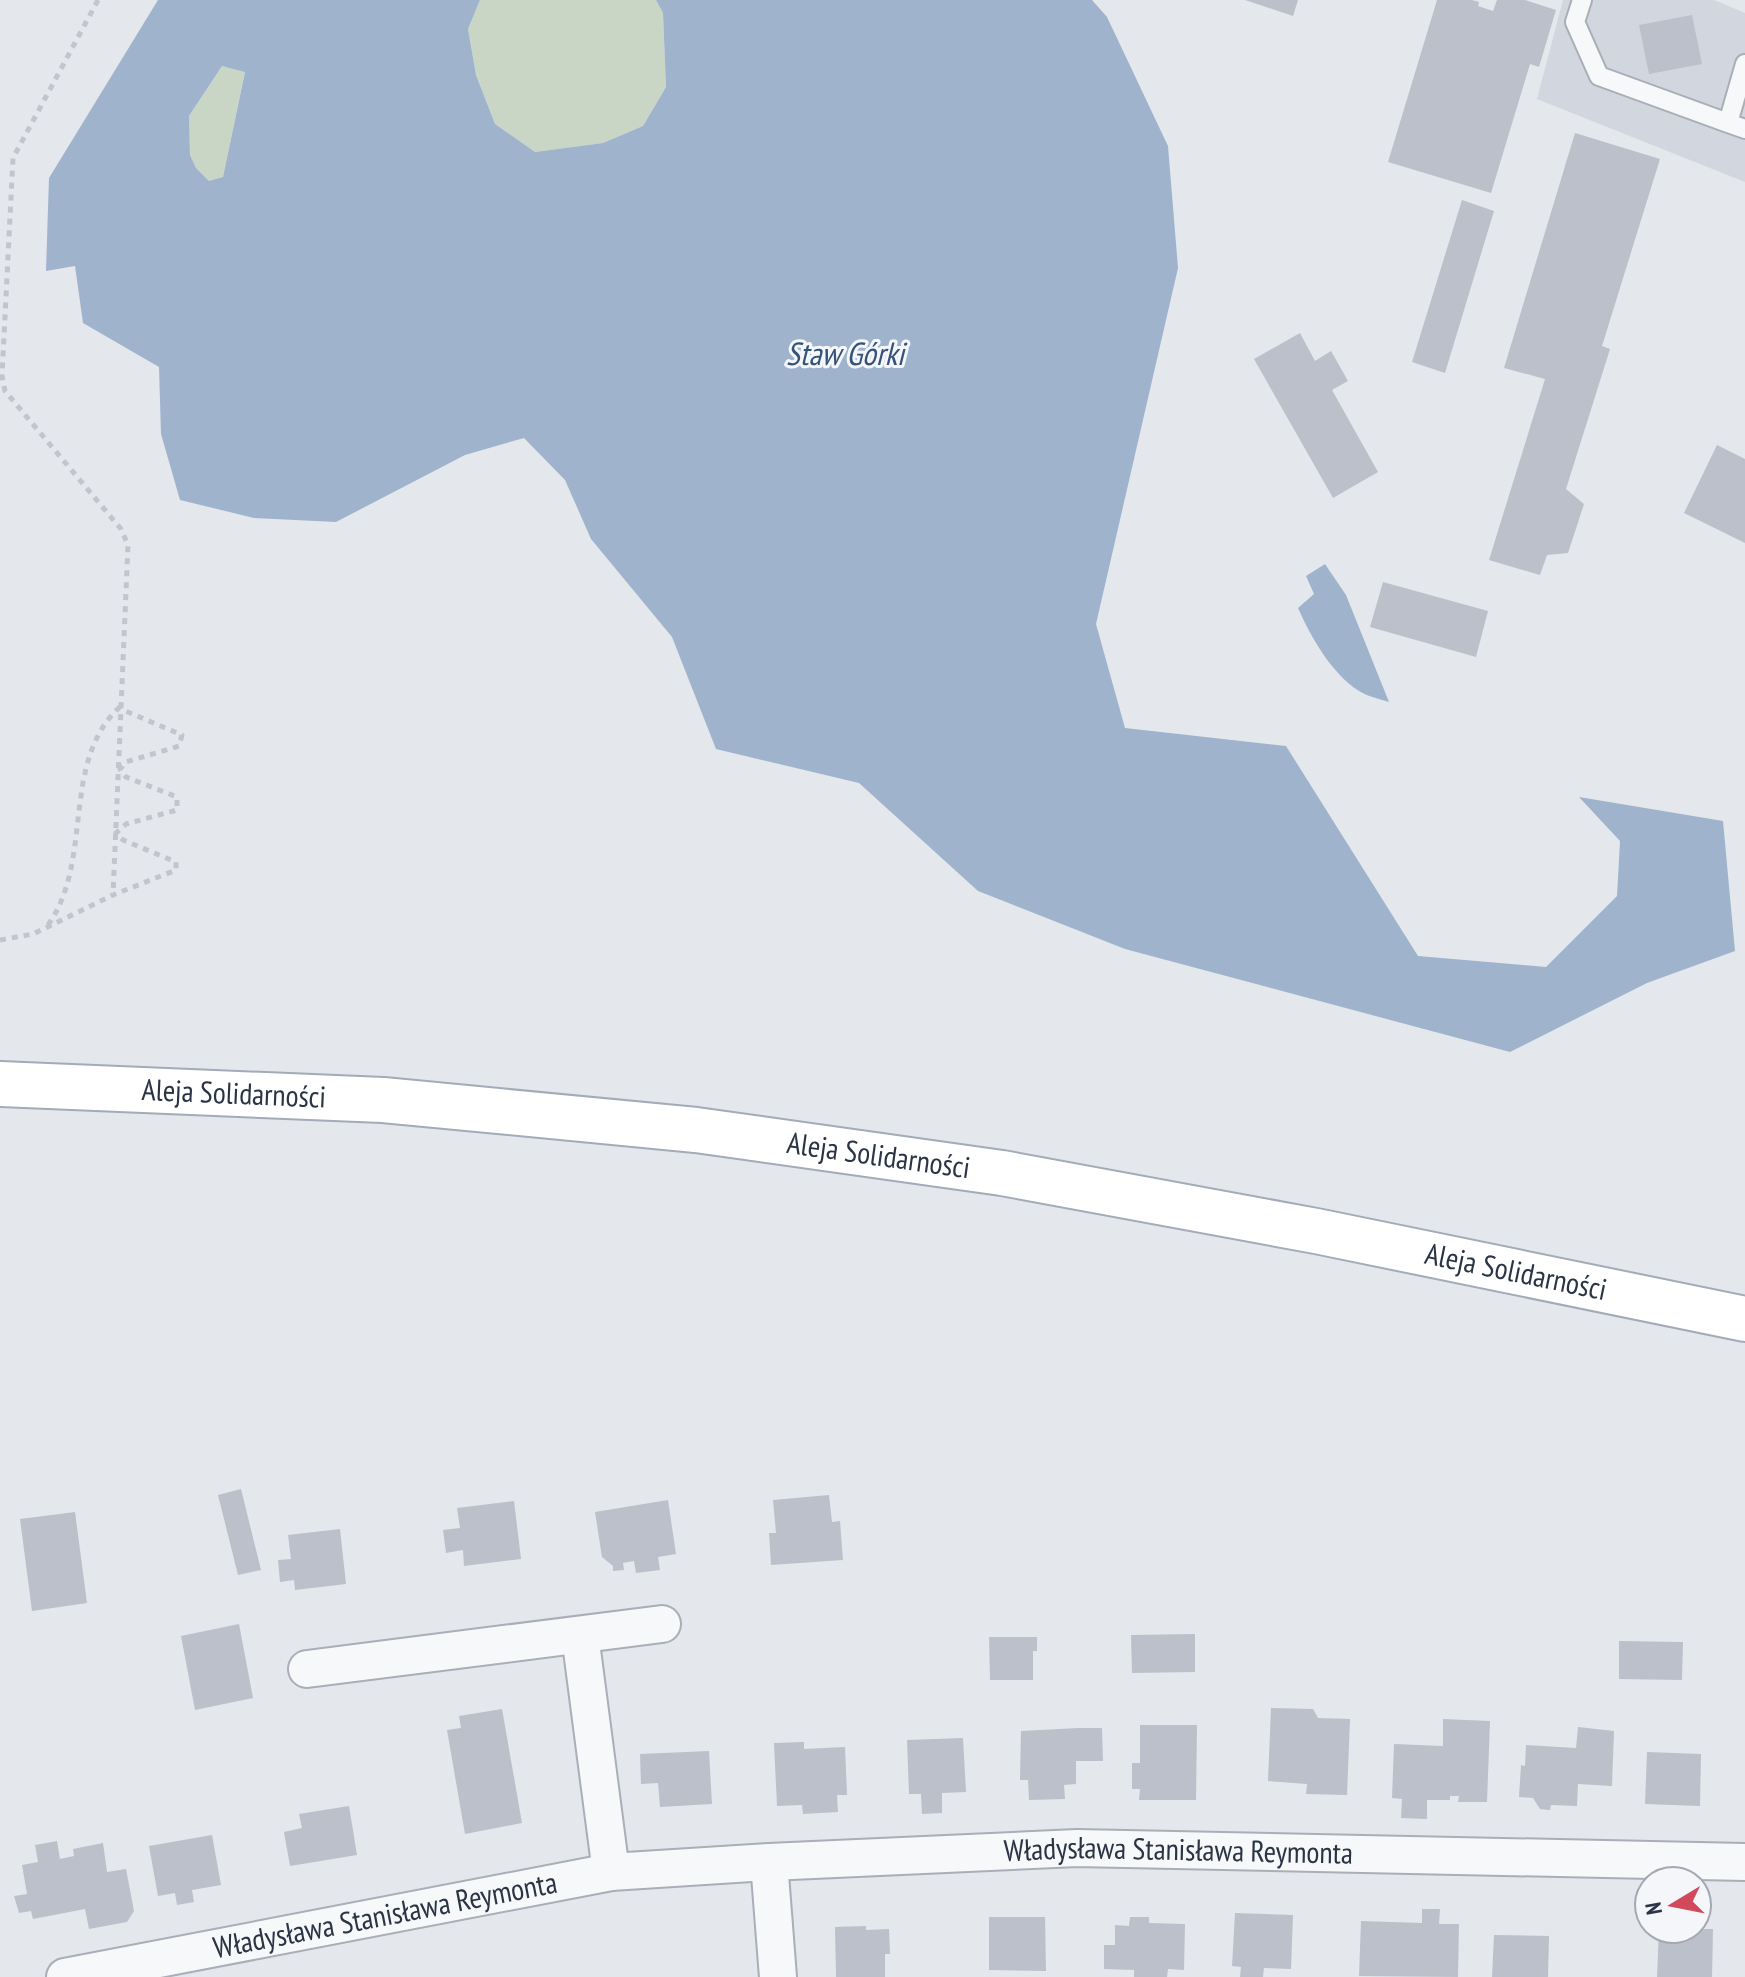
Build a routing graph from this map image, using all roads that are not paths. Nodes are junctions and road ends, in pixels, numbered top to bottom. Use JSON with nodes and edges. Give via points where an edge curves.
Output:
{"nodes":[{"id":1,"x":1582,"y":0,"type":"edge"},
{"id":2,"x":1745,"y":64,"type":"edge"},
{"id":3,"x":1736,"y":126,"type":"edge"},
{"id":4,"x":0,"y":1084,"type":"edge"},
{"id":5,"x":1745,"y":1319,"type":"edge"},
{"id":6,"x":662,"y":1624,"type":"dead end"},
{"id":7,"x":580,"y":1635,"type":"junction"},
{"id":8,"x":307,"y":1669,"type":"dead end"},
{"id":9,"x":769,"y":1862,"type":"junction"},
{"id":10,"x":1745,"y":1862,"type":"edge"},
{"id":11,"x":611,"y":1872,"type":"junction"},
{"id":12,"x":65,"y":1977,"type":"edge"},
{"id":13,"x":778,"y":1977,"type":"edge"}],
"edges":[{"from":1,"to":3,"type":"lane","via":[[1575,22],[1599,76]]},
{"from":2,"to":3,"type":"lane"},
{"from":4,"to":5,"type":"main road","name":"Aleja Solidarności","via":[[383,1100],[696,1130],[1002,1173]]},
{"from":6,"to":7,"type":"street"},
{"from":7,"to":8,"type":"street"},
{"from":7,"to":11,"type":"street"},
{"from":9,"to":10,"type":"street","name":"Władysława Stanisława Reymonta","via":[[1077,1848]]},
{"from":9,"to":11,"type":"street","name":"Władysława Stanisława Reymonta"},
{"from":9,"to":13,"type":"street"},
{"from":11,"to":12,"type":"street","name":"Władysława Stanisława Reymonta"}]}
